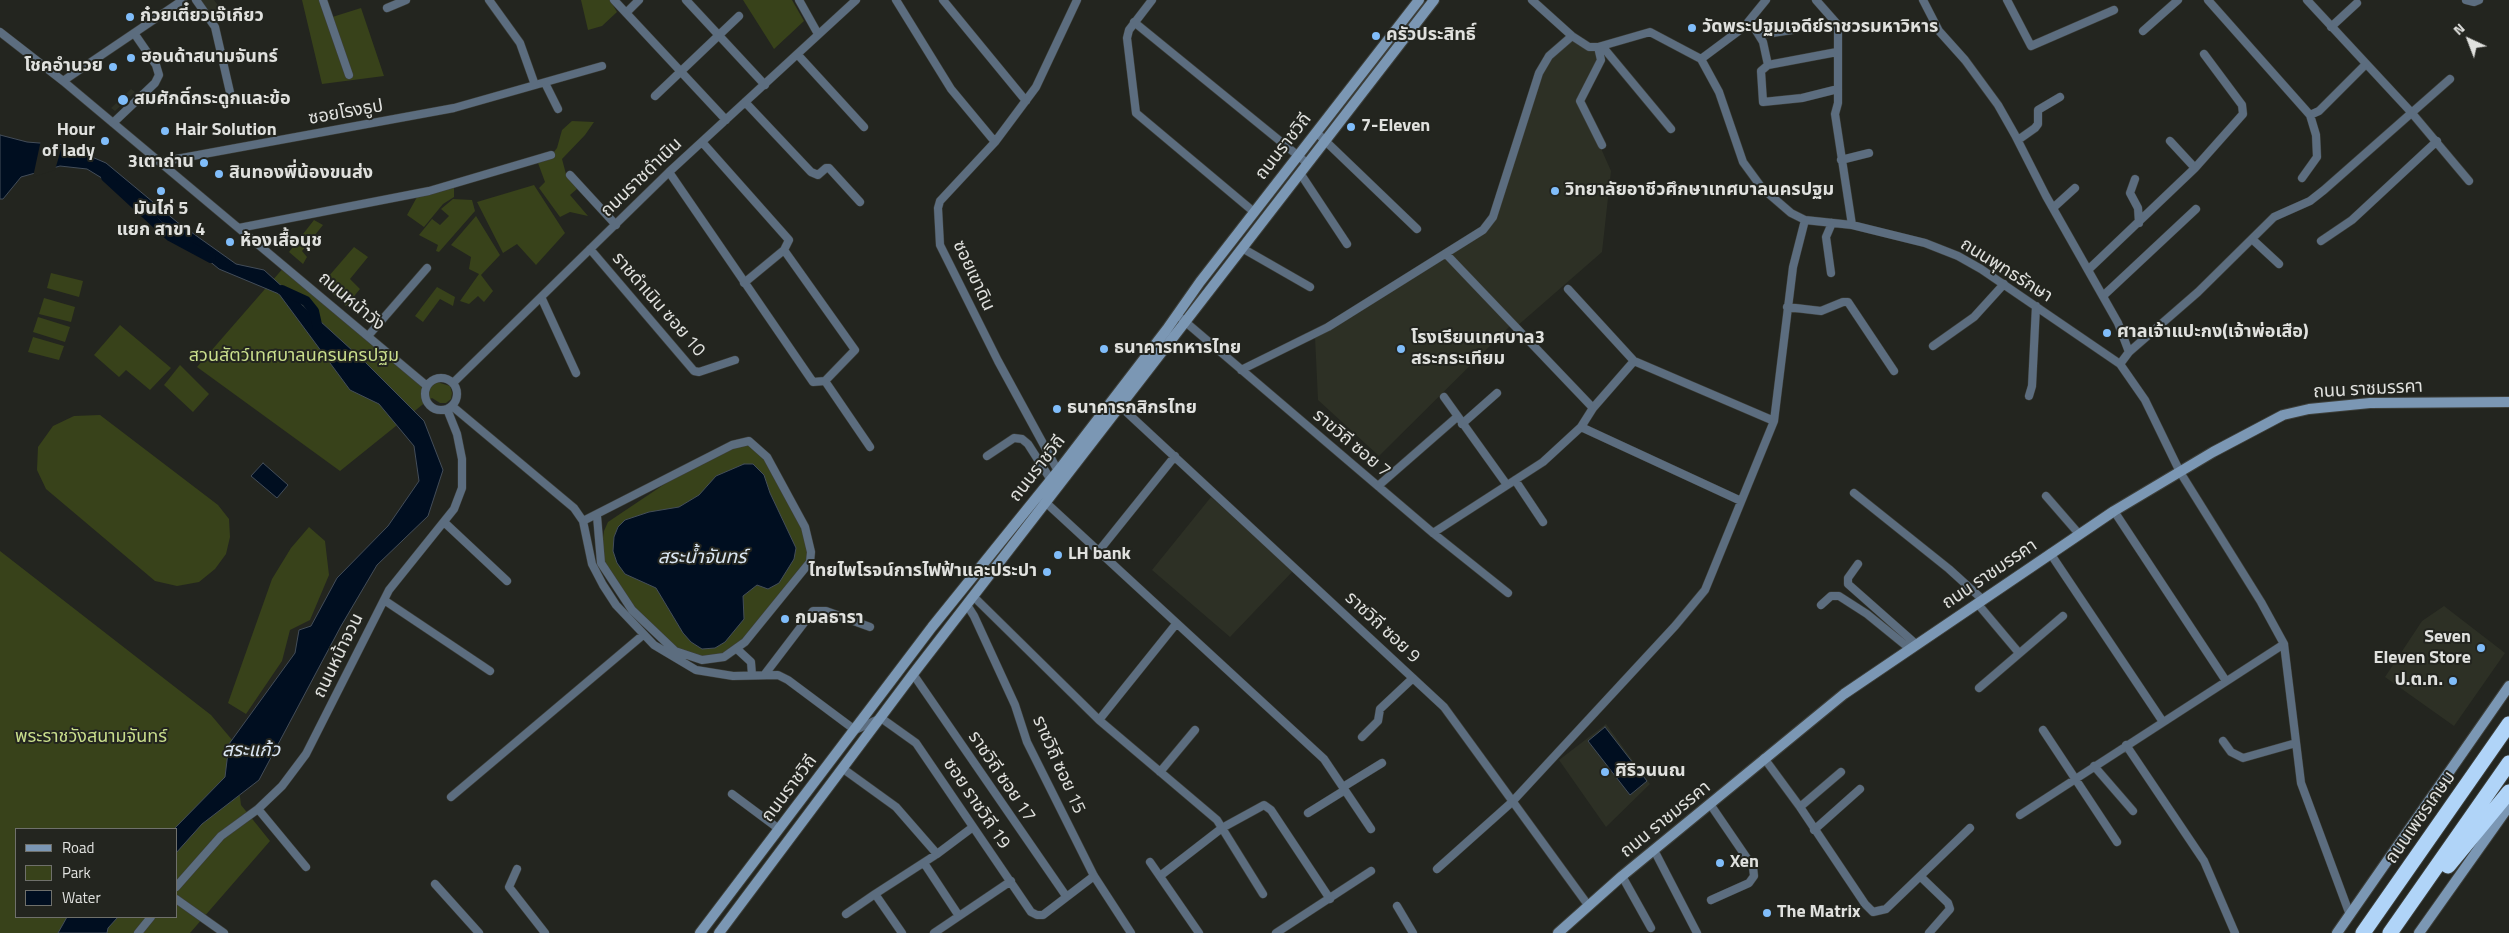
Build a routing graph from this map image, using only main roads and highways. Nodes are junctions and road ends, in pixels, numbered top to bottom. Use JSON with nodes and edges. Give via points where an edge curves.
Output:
{"nodes":[{"id":1,"x":1419,"y":0,"type":"edge"},
{"id":2,"x":1434,"y":0,"type":"edge"},
{"id":3,"x":2509,"y":402,"type":"edge"},
{"id":4,"x":1042,"y":499,"type":"junction"},
{"id":5,"x":2509,"y":686,"type":"edge"},
{"id":6,"x":2509,"y":724,"type":"edge"},
{"id":7,"x":2509,"y":763,"type":"edge"},
{"id":8,"x":2509,"y":792,"type":"edge"},
{"id":9,"x":2509,"y":806,"type":"edge"},
{"id":10,"x":2418,"y":893,"type":"junction"},
{"id":11,"x":716,"y":913,"type":"junction"},
{"id":12,"x":728,"y":922,"type":"junction"},
{"id":13,"x":700,"y":933,"type":"edge"},
{"id":14,"x":719,"y":933,"type":"edge"},
{"id":15,"x":1558,"y":933,"type":"edge"},
{"id":16,"x":2337,"y":933,"type":"edge"},
{"id":17,"x":2363,"y":933,"type":"edge"},
{"id":18,"x":2390,"y":933,"type":"edge"},
{"id":19,"x":2419,"y":933,"type":"edge"}],
"edges":[{"from":1,"to":4,"type":"main road","name":"ถนนราชวิถี","via":[[1051,480]]},
{"from":2,"to":4,"type":"main road","name":"ถนนราชวิถี","via":[[1120,406]]},
{"from":3,"to":15,"type":"main road","name":"ถนน ราชมรรคา","via":[[2370,402],[2309,409],[2258,427],[2114,511],[1844,694],[1622,876]]},
{"from":4,"to":11,"type":"main road","name":"ถนนราชวิถี","via":[[932,627]]},
{"from":4,"to":12,"type":"main road","name":"ถนนราชวิถี","via":[[974,597]]},
{"from":5,"to":16,"type":"main road"},
{"from":6,"to":17,"type":"highway","name":"ถนนเพชรเกษม"},
{"from":7,"to":10,"type":"highway"},
{"from":8,"to":10,"type":"highway","via":[[2427,891]]},
{"from":9,"to":19,"type":"main road"},
{"from":10,"to":18,"type":"highway"},
{"from":11,"to":12,"type":"main road"},
{"from":11,"to":13,"type":"main road","name":"ถนนราชวิถี"},
{"from":12,"to":14,"type":"main road","name":"ถนนราชวิถี"}]}
